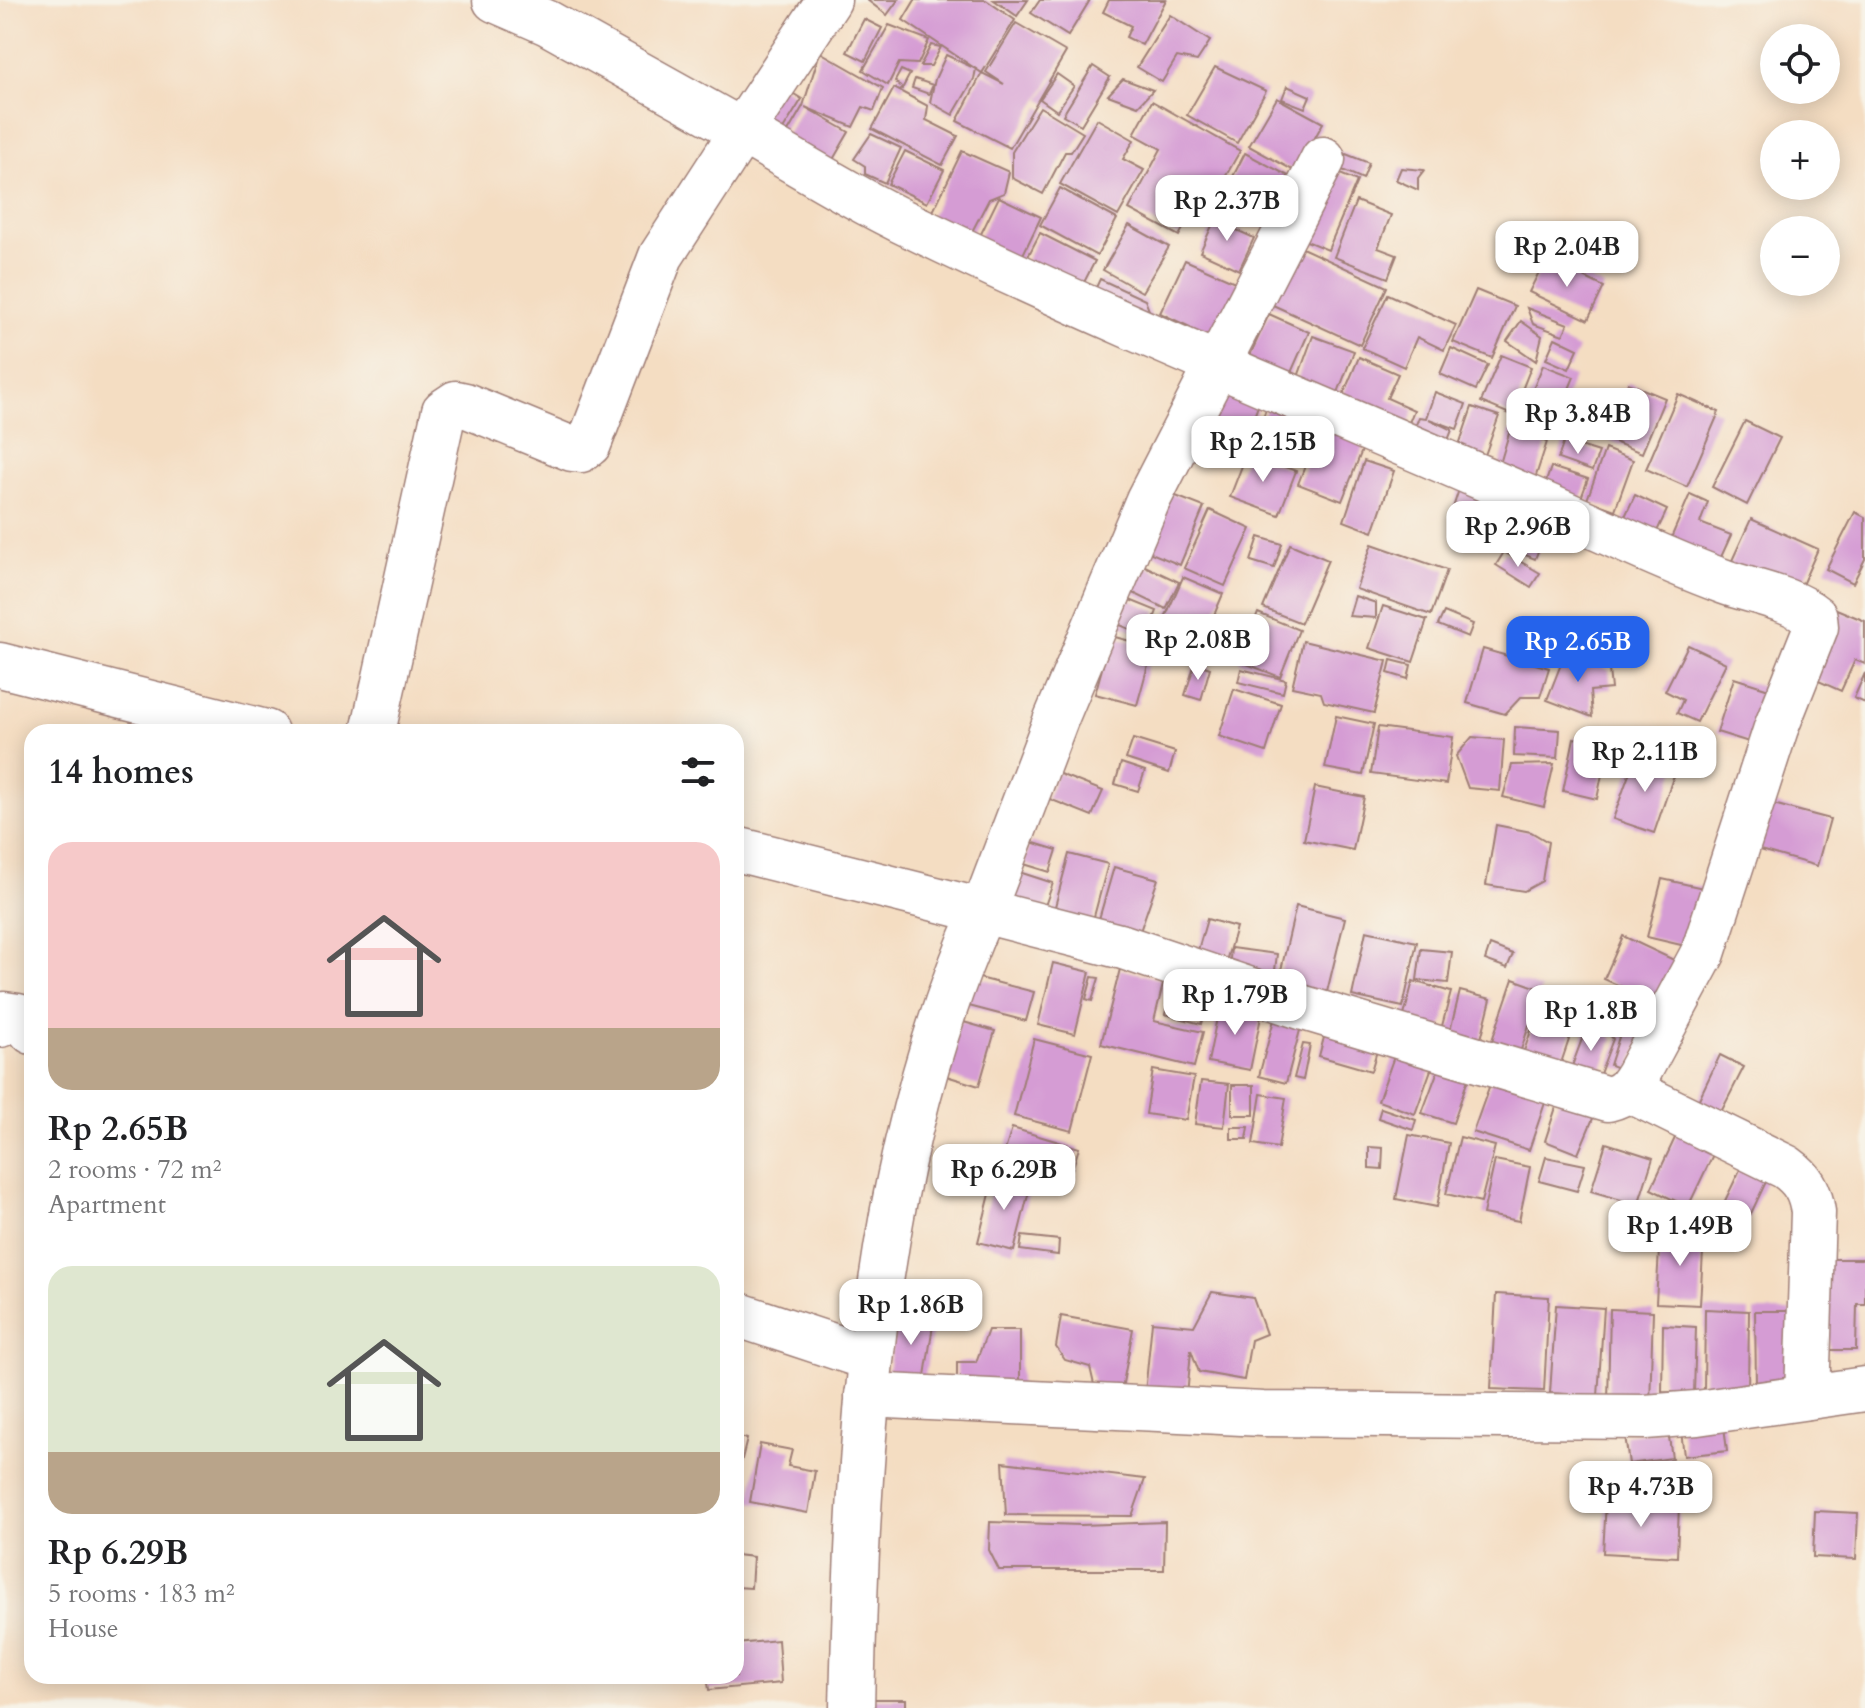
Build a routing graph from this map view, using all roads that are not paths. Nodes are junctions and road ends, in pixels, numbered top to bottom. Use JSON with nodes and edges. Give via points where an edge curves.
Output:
{"nodes":[{"id":1,"x":495,"y":0,"type":"edge"},
{"id":2,"x":829,"y":0,"type":"edge"},
{"id":3,"x":742,"y":131,"type":"junction"},
{"id":4,"x":1323,"y":159,"type":"dead end"},
{"id":5,"x":1220,"y":364,"type":"junction"},
{"id":6,"x":0,"y":665,"type":"edge"},
{"id":7,"x":150,"y":718,"type":"edge"},
{"id":8,"x":200,"y":724,"type":"edge"},
{"id":9,"x":375,"y":724,"type":"edge"},
{"id":10,"x":744,"y":851,"type":"edge"},
{"id":11,"x":983,"y":911,"type":"junction"},
{"id":12,"x":24,"y":1023,"type":"edge"},
{"id":13,"x":0,"y":1025,"type":"edge"},
{"id":14,"x":1629,"y":1090,"type":"junction"},
{"id":15,"x":744,"y":1318,"type":"edge"},
{"id":16,"x":868,"y":1377,"type":"junction"},
{"id":17,"x":1865,"y":1389,"type":"edge"},
{"id":18,"x":1807,"y":1397,"type":"junction"},
{"id":19,"x":852,"y":1708,"type":"edge"}],
"edges":[{"from":1,"to":3,"type":"street","via":[[548,23]]},
{"from":2,"to":3,"type":"street"},
{"from":3,"to":5,"type":"street","via":[[914,228]]},
{"from":3,"to":9,"type":"street","via":[[661,256],[589,444],[572,449],[465,405],[444,411]]},
{"from":4,"to":5,"type":"street"},
{"from":5,"to":11,"type":"street","via":[[1148,500]]},
{"from":5,"to":14,"type":"street","via":[[1646,550],[1815,617],[1816,627],[1776,728],[1703,953]]},
{"from":6,"to":7,"type":"street"},
{"from":7,"to":8,"type":"street"},
{"from":10,"to":11,"type":"street"},
{"from":11,"to":14,"type":"street","via":[[1123,947],[1608,1099]]},
{"from":11,"to":16,"type":"street","via":[[939,1026],[898,1168]]},
{"from":12,"to":13,"type":"street","via":[[4,1014]]},
{"from":14,"to":18,"type":"street","via":[[1786,1167],[1807,1189],[1813,1212]]},
{"from":15,"to":16,"type":"street"},
{"from":16,"to":18,"type":"street","via":[[1263,1414],[1645,1417]]},
{"from":16,"to":19,"type":"street"},
{"from":17,"to":18,"type":"street"}]}
